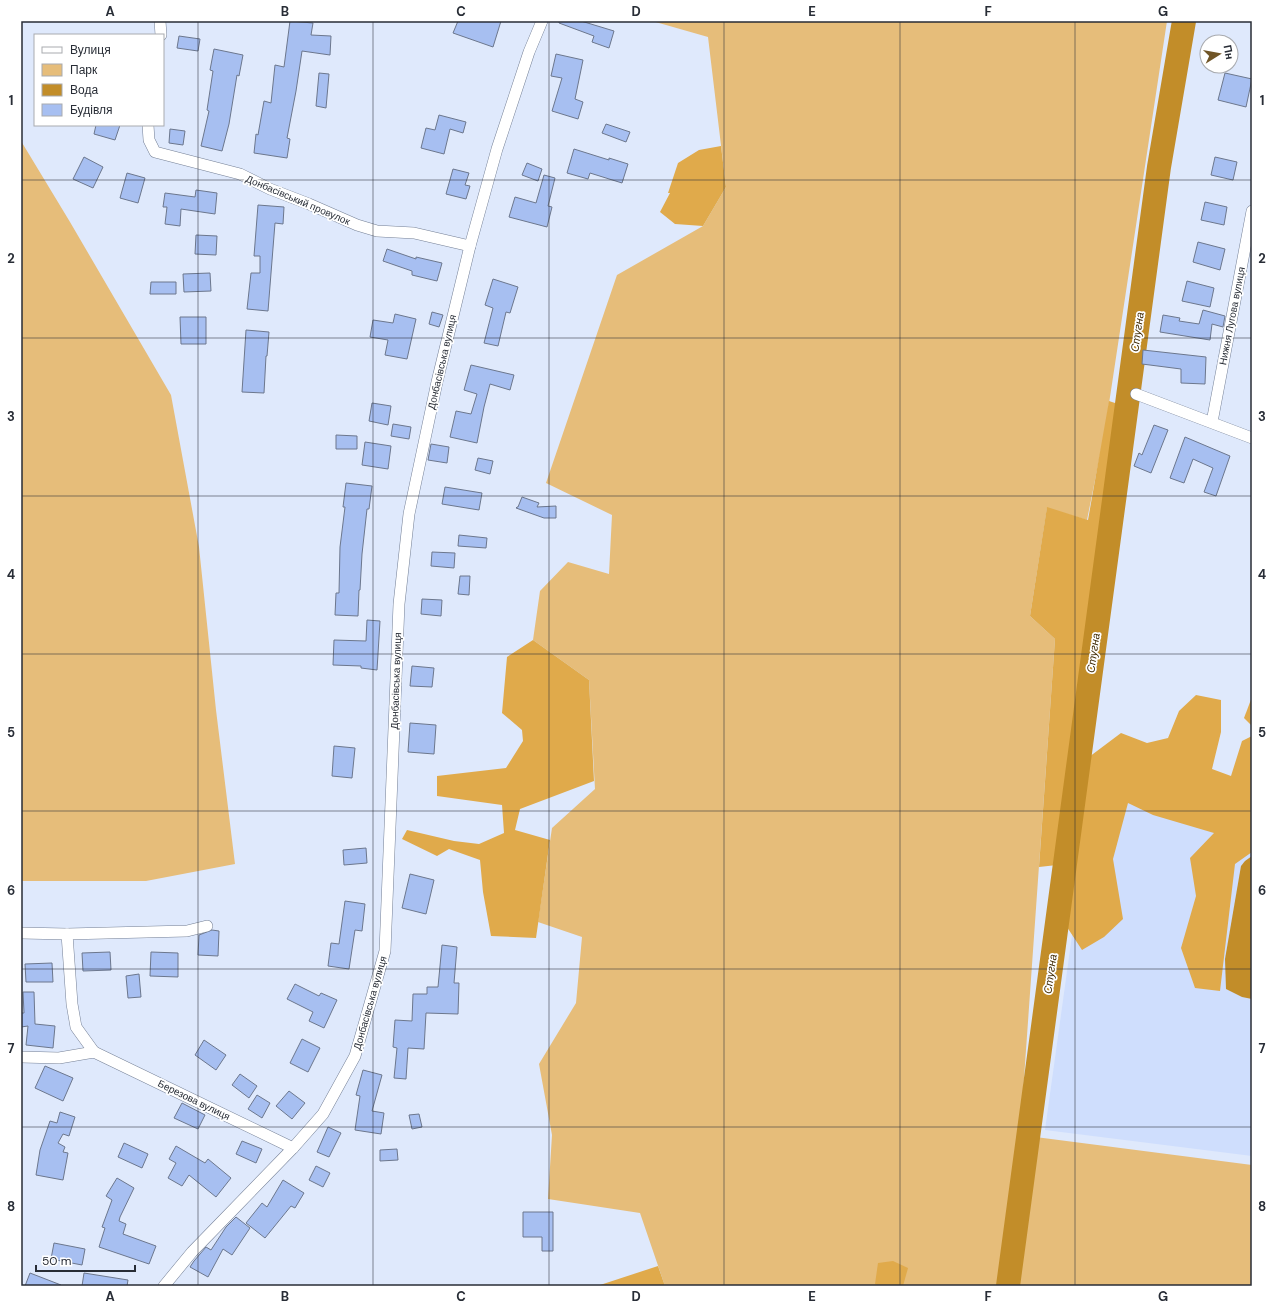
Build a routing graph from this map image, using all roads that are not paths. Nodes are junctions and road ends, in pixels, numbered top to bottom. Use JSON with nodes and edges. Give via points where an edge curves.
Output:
{"nodes":[{"id":1,"x":160,"y":21,"type":"edge"},
{"id":2,"x":542,"y":21,"type":"edge"},
{"id":3,"x":161,"y":34,"type":"edge"},
{"id":4,"x":148,"y":126,"type":"edge"},
{"id":5,"x":1252,"y":211,"type":"edge"},
{"id":6,"x":470,"y":246,"type":"junction"},
{"id":7,"x":1136,"y":394,"type":"dead end"},
{"id":8,"x":1212,"y":422,"type":"junction"},
{"id":9,"x":1252,"y":438,"type":"edge"},
{"id":10,"x":207,"y":926,"type":"dead end"},
{"id":11,"x":21,"y":933,"type":"edge"},
{"id":12,"x":68,"y":934,"type":"junction"},
{"id":13,"x":94,"y":1052,"type":"junction"},
{"id":14,"x":21,"y":1057,"type":"edge"},
{"id":15,"x":293,"y":1148,"type":"junction"},
{"id":16,"x":164,"y":1286,"type":"edge"}],
"edges":[{"from":1,"to":3,"type":"street"},
{"from":2,"to":6,"type":"street","name":"Донбасівська вулиця","via":[[497,149]]},
{"from":4,"to":6,"type":"street","name":"Донбасівський провулок","via":[[149,140],[156,152],[240,174],[356,225],[377,231],[414,233]]},
{"from":5,"to":8,"type":"street","name":"Нижня Лугова вулиця"},
{"from":6,"to":15,"type":"street","name":"Донбасівська вулиця","via":[[436,382],[409,514],[399,604],[385,950],[355,1056],[323,1114]]},
{"from":7,"to":8,"type":"street"},
{"from":8,"to":9,"type":"street"},
{"from":10,"to":12,"type":"street","via":[[187,931]]},
{"from":11,"to":12,"type":"street"},
{"from":12,"to":13,"type":"street","name":"Березова вулиця","via":[[72,1004],[76,1027]]},
{"from":13,"to":14,"type":"street","via":[[59,1058]]},
{"from":13,"to":15,"type":"street","name":"Березова вулиця"},
{"from":15,"to":16,"type":"street","name":"Донбасівська вулиця","via":[[192,1252]]}]}
